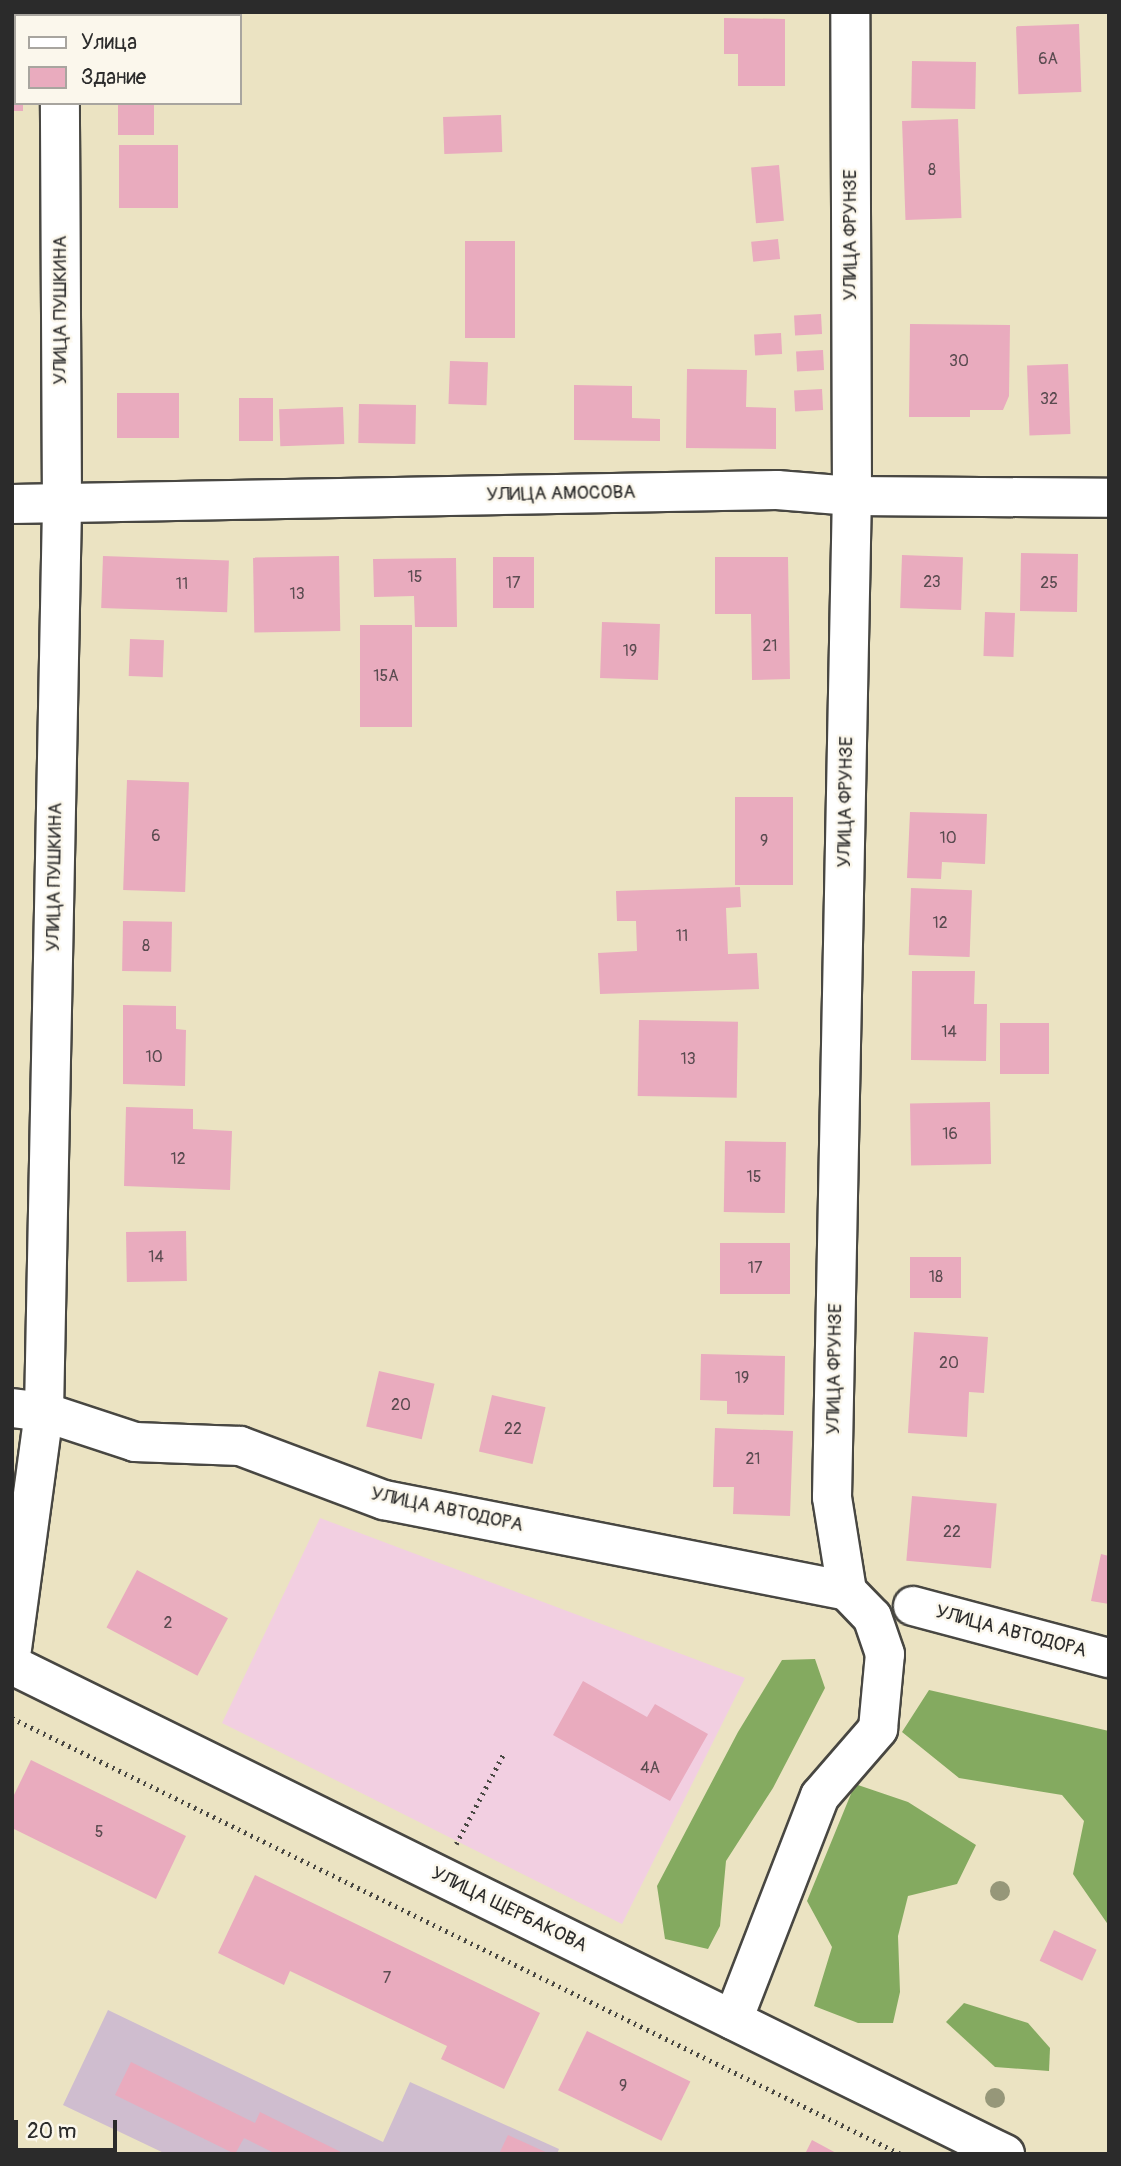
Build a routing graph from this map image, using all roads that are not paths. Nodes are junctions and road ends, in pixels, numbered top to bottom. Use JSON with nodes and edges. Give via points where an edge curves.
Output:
{"nodes":[{"id":1,"x":850,"y":12,"type":"edge"},
{"id":2,"x":60,"y":105,"type":"edge"},
{"id":3,"x":852,"y":496,"type":"junction"},
{"id":4,"x":1109,"y":498,"type":"edge"},
{"id":5,"x":12,"y":503,"type":"edge"},
{"id":6,"x":62,"y":505,"type":"junction"},
{"id":7,"x":28,"y":1410,"type":"edge"},
{"id":8,"x":847,"y":1591,"type":"junction"},
{"id":9,"x":913,"y":1606,"type":"dead end"},
{"id":10,"x":12,"y":1649,"type":"edge"},
{"id":11,"x":1109,"y":1658,"type":"edge"},
{"id":12,"x":12,"y":1665,"type":"edge"},
{"id":13,"x":733,"y":2020,"type":"junction"},
{"id":14,"x":1005,"y":2154,"type":"edge"}],
"edges":[{"from":1,"to":3,"type":"street","name":"УЛИЦА ФРУНЗЕ"},
{"from":2,"to":6,"type":"street","name":"УЛИЦА ПУШКИНА"},
{"from":3,"to":4,"type":"street","name":"УЛИЦА АМОСОВА"},
{"from":3,"to":6,"type":"street","name":"УЛИЦА АМОСОВА","via":[[777,490]]},
{"from":3,"to":8,"type":"street","name":"УЛИЦА ФРУНЗЕ","via":[[832,1497]]},
{"from":5,"to":6,"type":"street","name":"УЛИЦА АМОСОВА"},
{"from":6,"to":7,"type":"street","name":"УЛИЦА ПУШКИНА"},
{"from":7,"to":8,"type":"street","name":"УЛИЦА АВТОДОРА","via":[[135,1442],[240,1446],[384,1500]]},
{"from":7,"to":10,"type":"street","name":"УЛИЦА ПУШКИНА"},
{"from":8,"to":13,"type":"street","via":[[872,1617],[886,1654],[878,1729],[820,1797]]},
{"from":9,"to":11,"type":"street","name":"УЛИЦА АВТОДОРА"},
{"from":12,"to":13,"type":"street","name":"УЛИЦА ЩЕРБАКОВА"},
{"from":13,"to":14,"type":"street","name":"УЛИЦА ЩЕРБАКОВА"}]}
